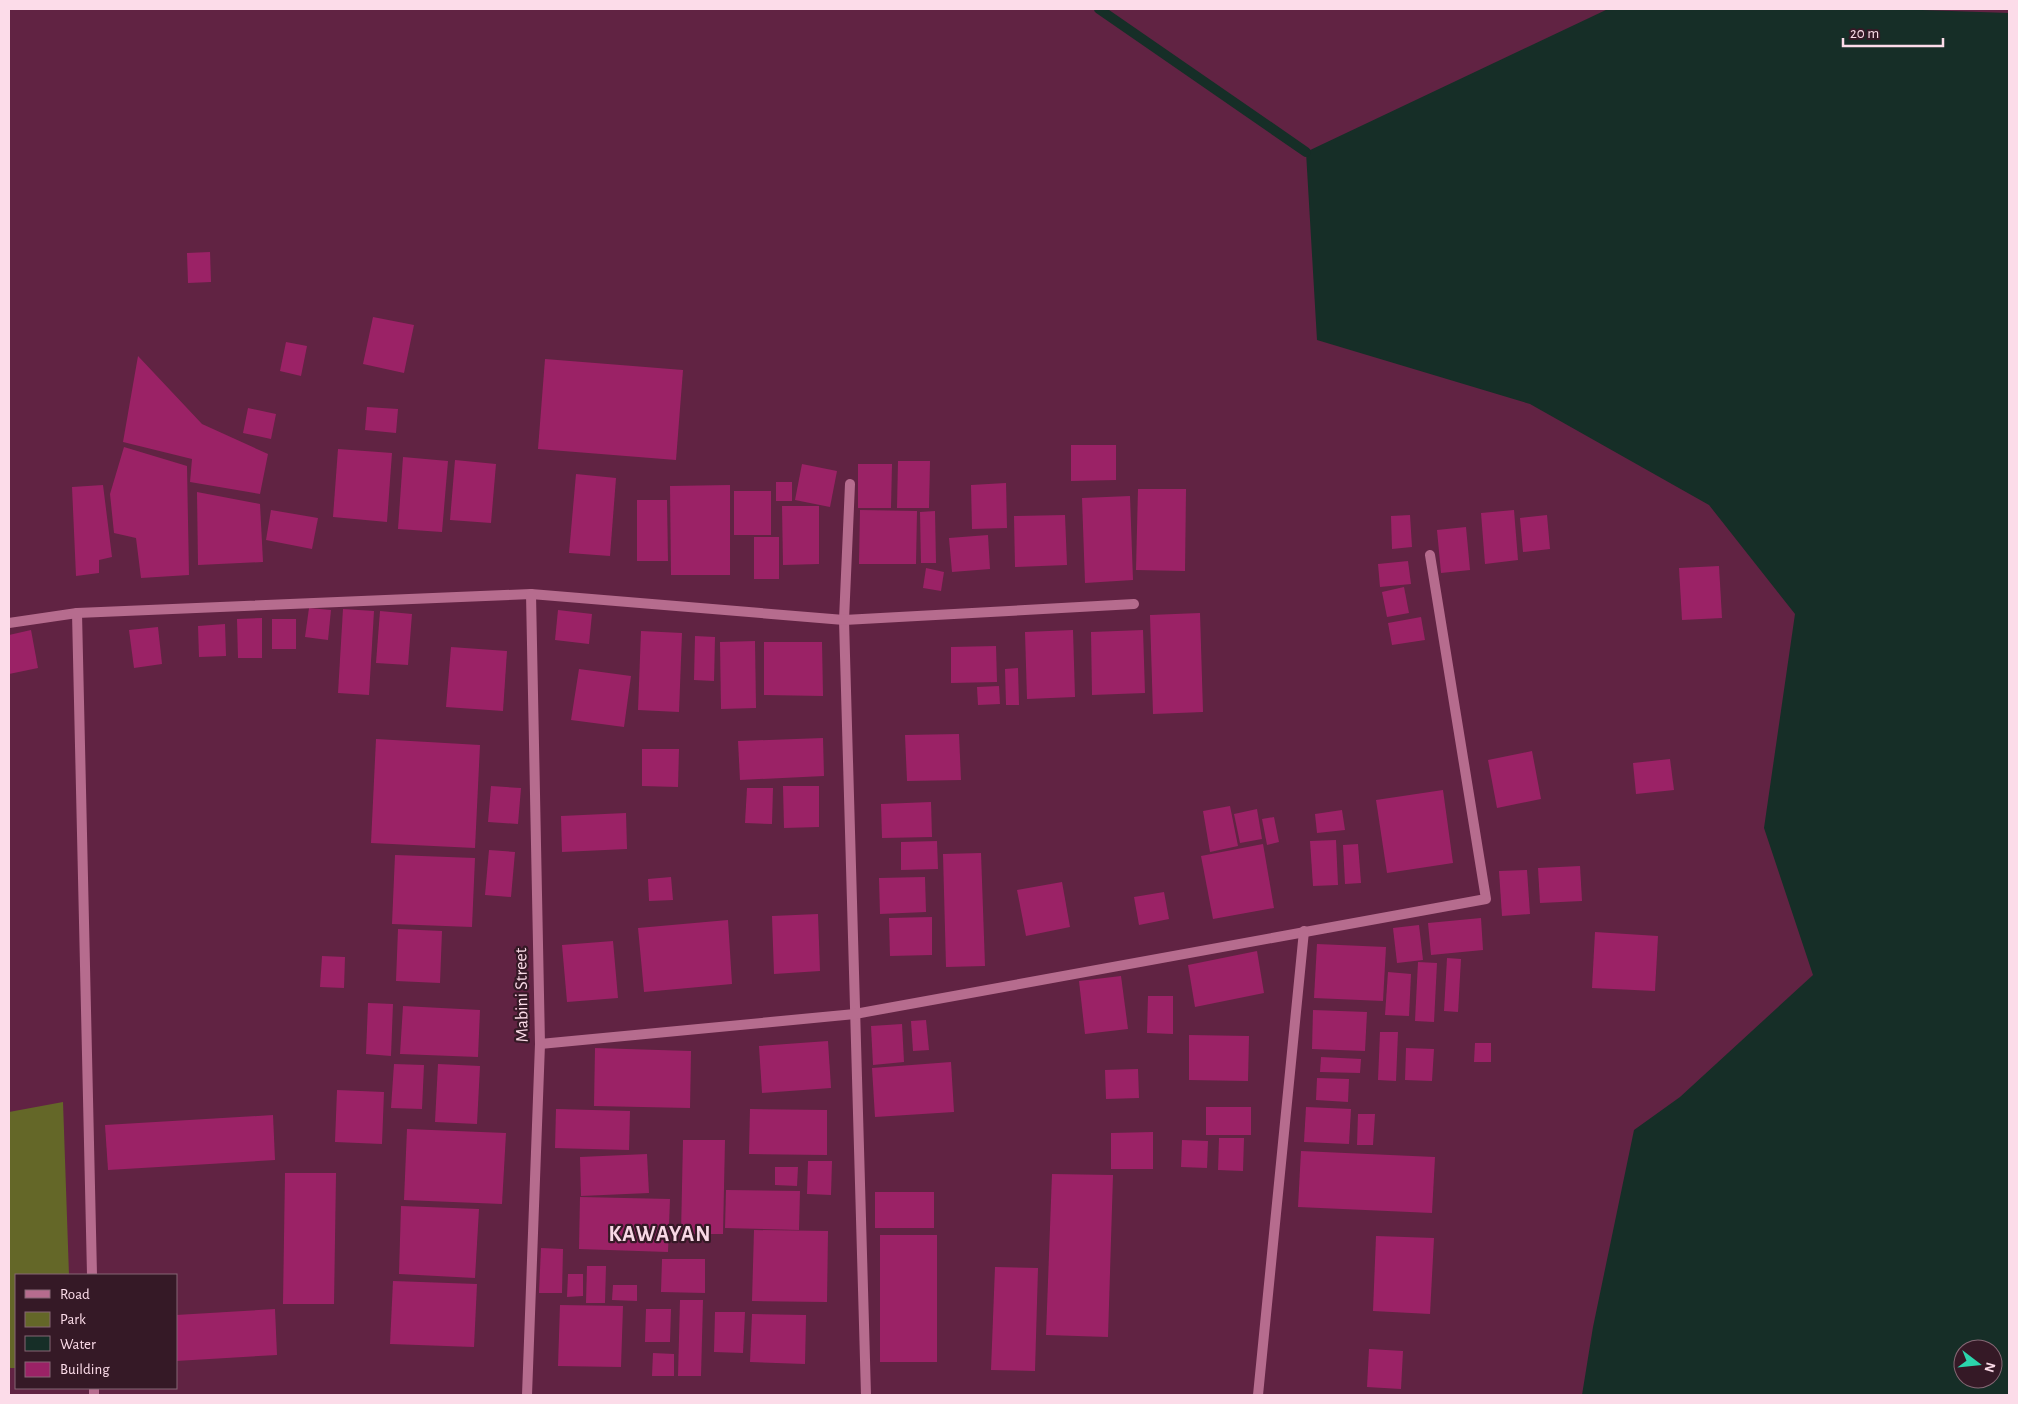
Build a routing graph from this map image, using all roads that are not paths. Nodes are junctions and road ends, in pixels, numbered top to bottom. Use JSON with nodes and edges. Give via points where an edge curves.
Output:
{"nodes":[{"id":1,"x":850,"y":484,"type":"dead end"},
{"id":2,"x":1430,"y":555,"type":"dead end"},
{"id":3,"x":531,"y":594,"type":"junction"},
{"id":4,"x":1134,"y":604,"type":"dead end"},
{"id":5,"x":77,"y":612,"type":"junction"},
{"id":6,"x":844,"y":620,"type":"junction"},
{"id":7,"x":9,"y":623,"type":"edge"},
{"id":8,"x":1304,"y":931,"type":"junction"},
{"id":9,"x":855,"y":1014,"type":"junction"},
{"id":10,"x":540,"y":1044,"type":"junction"},
{"id":11,"x":92,"y":1274,"type":"edge"},
{"id":12,"x":527,"y":1395,"type":"edge"},
{"id":13,"x":866,"y":1395,"type":"edge"},
{"id":14,"x":1258,"y":1395,"type":"edge"}],
"edges":[{"from":1,"to":6,"type":"street"},
{"from":2,"to":8,"type":"street","via":[[1486,899]]},
{"from":3,"to":5,"type":"street"},
{"from":3,"to":6,"type":"street"},
{"from":3,"to":10,"type":"street","name":"Mabini Street"},
{"from":4,"to":6,"type":"street"},
{"from":5,"to":7,"type":"street"},
{"from":5,"to":11,"type":"street"},
{"from":6,"to":9,"type":"street"},
{"from":8,"to":9,"type":"street"},
{"from":8,"to":14,"type":"street"},
{"from":9,"to":10,"type":"street"},
{"from":9,"to":13,"type":"street"},
{"from":10,"to":12,"type":"street","name":"Mabini Street"}]}
